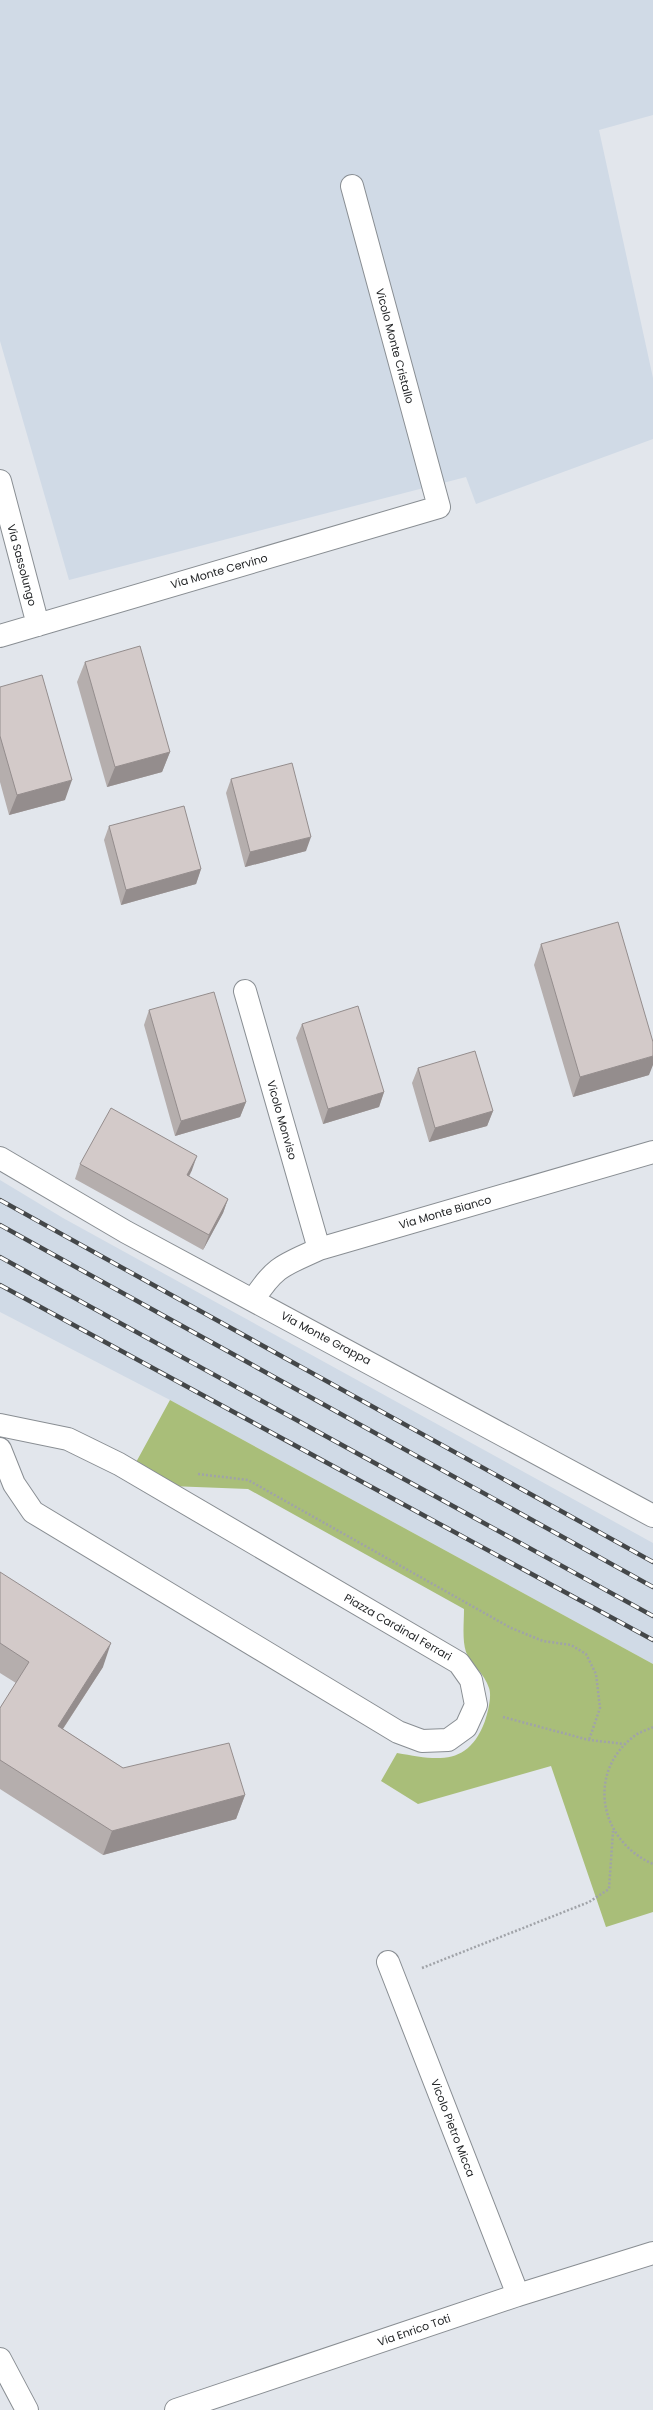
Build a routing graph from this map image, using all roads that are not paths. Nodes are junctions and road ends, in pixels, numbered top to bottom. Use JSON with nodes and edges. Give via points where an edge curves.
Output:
{"nodes":[{"id":1,"x":352,"y":186,"type":"dead end"},
{"id":2,"x":0,"y":481,"type":"edge"},
{"id":3,"x":439,"y":507,"type":"joint"},
{"id":4,"x":38,"y":625,"type":"junction"},
{"id":5,"x":0,"y":636,"type":"edge"},
{"id":6,"x":245,"y":991,"type":"dead end"},
{"id":7,"x":653,"y":1152,"type":"edge"},
{"id":8,"x":0,"y":1158,"type":"edge"},
{"id":9,"x":319,"y":1249,"type":"junction"},
{"id":10,"x":254,"y":1299,"type":"junction"},
{"id":11,"x":0,"y":1425,"type":"edge"},
{"id":12,"x":0,"y":1449,"type":"edge"},
{"id":13,"x":653,"y":1516,"type":"edge"},
{"id":14,"x":392,"y":1970,"type":"road end"},
{"id":15,"x":653,"y":2253,"type":"edge"},
{"id":16,"x":518,"y":2295,"type":"junction"},
{"id":17,"x":0,"y":2359,"type":"edge"},
{"id":18,"x":27,"y":2410,"type":"edge"},
{"id":19,"x":176,"y":2410,"type":"edge"}],
"edges":[{"from":1,"to":3,"type":"street","name":"Vicolo Monte Cristallo"},
{"from":2,"to":4,"type":"street","name":"Via Sassolungo"},
{"from":3,"to":4,"type":"street","name":"Via Monte Cervino"},
{"from":4,"to":5,"type":"street","name":"Via Monte Cervino"},
{"from":6,"to":9,"type":"street","name":"Vicolo Monviso"},
{"from":7,"to":9,"type":"street","name":"Via Monte Bianco"},
{"from":8,"to":10,"type":"street","name":"Via Monte Grappa","via":[[126,1232]]},
{"from":9,"to":10,"type":"street","name":"Via Monte Bianco","via":[[282,1266],[268,1277]]},
{"from":10,"to":13,"type":"street","name":"Via Monte Grappa"},
{"from":11,"to":12,"type":"street","name":"Piazza Cardinal Ferrari","via":[[68,1439],[119,1464],[459,1663],[471,1680],[476,1705],[466,1727],[448,1740],[422,1741],[392,1728],[33,1512],[14,1484]]},
{"from":14,"to":16,"type":"street","name":"Vicolo Pietro Micca"},
{"from":15,"to":16,"type":"street","name":"Via Enrico Toti"},
{"from":16,"to":19,"type":"street","name":"Via Enrico Toti"},
{"from":17,"to":18,"type":"street"}]}
